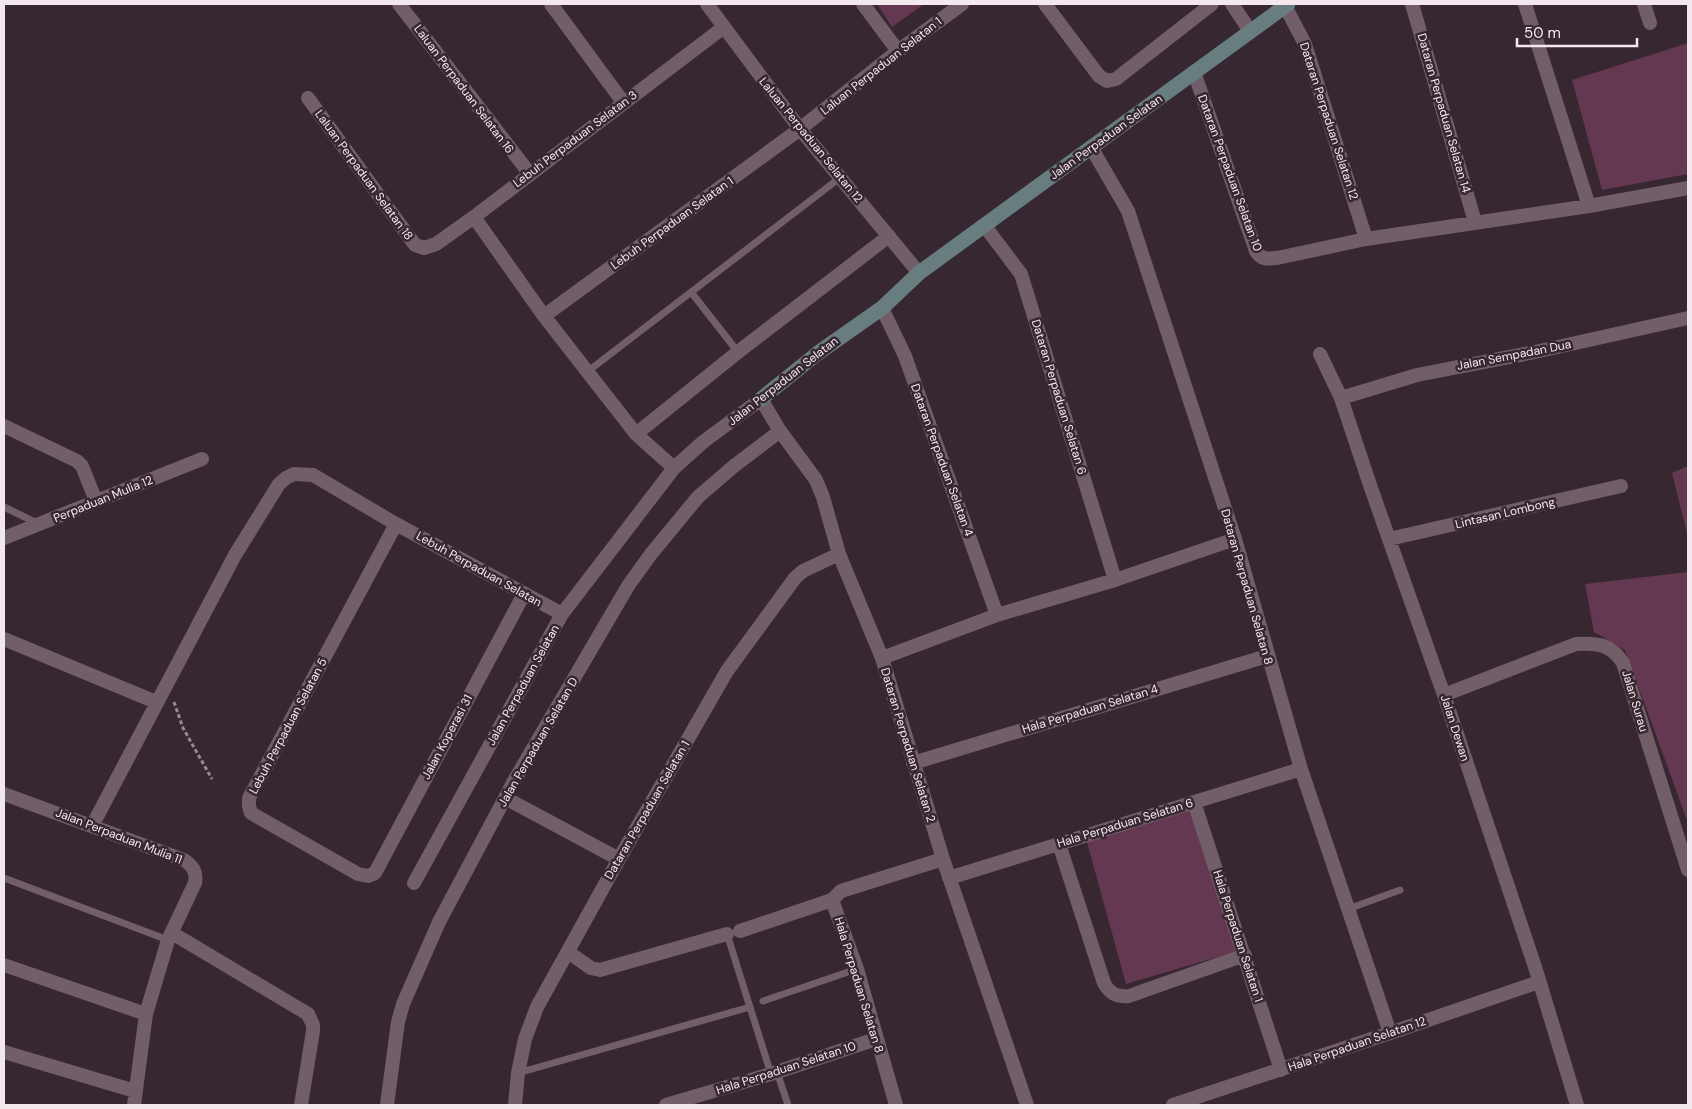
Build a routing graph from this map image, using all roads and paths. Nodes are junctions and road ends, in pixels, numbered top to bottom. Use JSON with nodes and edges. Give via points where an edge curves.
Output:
{"nodes":[{"id":1,"x":399,"y":4,"type":"edge"},
{"id":2,"x":551,"y":4,"type":"edge"},
{"id":3,"x":707,"y":4,"type":"edge"},
{"id":4,"x":863,"y":4,"type":"edge"},
{"id":5,"x":962,"y":4,"type":"edge"},
{"id":6,"x":1045,"y":4,"type":"edge"},
{"id":7,"x":1212,"y":4,"type":"edge"},
{"id":8,"x":1232,"y":4,"type":"edge"},
{"id":9,"x":1412,"y":4,"type":"edge"},
{"id":10,"x":1525,"y":4,"type":"edge"},
{"id":11,"x":1644,"y":4,"type":"edge"},
{"id":12,"x":1286,"y":5,"type":"edge"},
{"id":13,"x":1650,"y":22,"type":"dead end"},
{"id":14,"x":724,"y":27,"type":"junction"},
{"id":15,"x":1250,"y":31,"type":"junction"},
{"id":16,"x":898,"y":51,"type":"junction"},
{"id":17,"x":1194,"y":72,"type":"junction"},
{"id":18,"x":308,"y":98,"type":"dead end"},
{"id":19,"x":623,"y":102,"type":"junction"},
{"id":20,"x":800,"y":129,"type":"junction"},
{"id":21,"x":1092,"y":147,"type":"junction"},
{"id":22,"x":530,"y":174,"type":"junction"},
{"id":23,"x":841,"y":177,"type":"junction"},
{"id":24,"x":1688,"y":188,"type":"edge"},
{"id":25,"x":1589,"y":206,"type":"junction"},
{"id":26,"x":474,"y":217,"type":"junction"},
{"id":27,"x":1475,"y":222,"type":"junction"},
{"id":28,"x":984,"y":225,"type":"junction"},
{"id":29,"x":889,"y":236,"type":"junction"},
{"id":30,"x":1366,"y":239,"type":"junction"},
{"id":31,"x":424,"y":248,"type":"joint"},
{"id":32,"x":919,"y":273,"type":"junction"},
{"id":33,"x":691,"y":292,"type":"junction"},
{"id":34,"x":882,"y":308,"type":"junction"},
{"id":35,"x":544,"y":316,"type":"junction"},
{"id":36,"x":1688,"y":318,"type":"edge"},
{"id":37,"x":738,"y":352,"type":"junction"},
{"id":38,"x":1320,"y":354,"type":"dead end"},
{"id":39,"x":587,"y":372,"type":"junction"},
{"id":40,"x":1341,"y":398,"type":"junction"},
{"id":41,"x":761,"y":399,"type":"junction"},
{"id":42,"x":4,"y":426,"type":"edge"},
{"id":43,"x":780,"y":431,"type":"junction"},
{"id":44,"x":636,"y":434,"type":"junction"},
{"id":45,"x":202,"y":460,"type":"dead end"},
{"id":46,"x":674,"y":468,"type":"junction"},
{"id":47,"x":1622,"y":486,"type":"dead end"},
{"id":48,"x":96,"y":501,"type":"junction"},
{"id":49,"x":4,"y":507,"type":"edge"},
{"id":50,"x":39,"y":524,"type":"junction"},
{"id":51,"x":396,"y":524,"type":"junction"},
{"id":52,"x":4,"y":538,"type":"edge"},
{"id":53,"x":1389,"y":539,"type":"junction"},
{"id":54,"x":1235,"y":540,"type":"junction"},
{"id":55,"x":839,"y":554,"type":"junction"},
{"id":56,"x":1115,"y":580,"type":"junction"},
{"id":57,"x":524,"y":594,"type":"junction"},
{"id":58,"x":562,"y":614,"type":"junction"},
{"id":59,"x":997,"y":615,"type":"junction"},
{"id":60,"x":4,"y":639,"type":"edge"},
{"id":61,"x":1267,"y":656,"type":"junction"},
{"id":62,"x":882,"y":658,"type":"junction"},
{"id":63,"x":167,"y":683,"type":"junction"},
{"id":64,"x":1444,"y":695,"type":"junction"},
{"id":65,"x":156,"y":702,"type":"junction"},
{"id":66,"x":913,"y":763,"type":"junction"},
{"id":67,"x":1301,"y":768,"type":"junction"},
{"id":68,"x":212,"y":779,"type":"dead end"},
{"id":69,"x":4,"y":794,"type":"edge"},
{"id":70,"x":505,"y":798,"type":"junction"},
{"id":71,"x":1194,"y":802,"type":"junction"},
{"id":72,"x":92,"y":826,"type":"junction"},
{"id":73,"x":1058,"y":844,"type":"junction"},
{"id":74,"x":619,"y":859,"type":"junction"},
{"id":75,"x":942,"y":859,"type":"junction"},
{"id":76,"x":1688,"y":870,"type":"edge"},
{"id":77,"x":368,"y":876,"type":"joint"},
{"id":78,"x":4,"y":878,"type":"edge"},
{"id":79,"x":949,"y":878,"type":"junction"},
{"id":80,"x":414,"y":883,"type":"dead end"},
{"id":81,"x":1400,"y":890,"type":"dead end"},
{"id":82,"x":832,"y":900,"type":"junction"},
{"id":83,"x":1348,"y":909,"type":"junction"},
{"id":84,"x":733,"y":932,"type":"junction"},
{"id":85,"x":170,"y":937,"type":"junction"},
{"id":86,"x":568,"y":952,"type":"junction"},
{"id":87,"x":1245,"y":955,"type":"junction"},
{"id":88,"x":4,"y":965,"type":"edge"},
{"id":89,"x":857,"y":970,"type":"junction"},
{"id":90,"x":1539,"y":982,"type":"junction"},
{"id":91,"x":763,"y":1001,"type":"dead end"},
{"id":92,"x":750,"y":1007,"type":"junction"},
{"id":93,"x":146,"y":1014,"type":"junction"},
{"id":94,"x":1390,"y":1033,"type":"junction"},
{"id":95,"x":876,"y":1039,"type":"junction"},
{"id":96,"x":4,"y":1052,"type":"edge"},
{"id":97,"x":1281,"y":1070,"type":"junction"},
{"id":98,"x":518,"y":1073,"type":"junction"},
{"id":99,"x":774,"y":1073,"type":"junction"},
{"id":100,"x":135,"y":1098,"type":"edge"},
{"id":101,"x":301,"y":1105,"type":"edge"},
{"id":102,"x":387,"y":1105,"type":"edge"},
{"id":103,"x":514,"y":1105,"type":"edge"},
{"id":104,"x":666,"y":1105,"type":"edge"},
{"id":105,"x":788,"y":1105,"type":"edge"},
{"id":106,"x":896,"y":1105,"type":"edge"},
{"id":107,"x":1027,"y":1105,"type":"edge"},
{"id":108,"x":1173,"y":1105,"type":"edge"},
{"id":109,"x":1578,"y":1105,"type":"edge"}],
"edges":[{"from":1,"to":22,"type":"street","name":"Laluan Perpaduan Selatan 16"},
{"from":2,"to":19,"type":"street"},
{"from":3,"to":14,"type":"street","name":"Laluan Perpaduan Selatan 12"},
{"from":4,"to":16,"type":"street"},
{"from":5,"to":16,"type":"street","name":"Laluan Perpaduan Selatan 1"},
{"from":6,"to":7,"type":"street","via":[[1099,76],[1107,81],[1116,78]]},
{"from":8,"to":15,"type":"street"},
{"from":9,"to":27,"type":"street","name":"Dataran Perpaduan Selatan 14"},
{"from":10,"to":25,"type":"street"},
{"from":11,"to":13,"type":"street"},
{"from":12,"to":15,"type":"street","name":"Jalan Perpaduan Selatan"},
{"from":12,"to":30,"type":"street","name":"Dataran Perpaduan Selatan 12","via":[[1305,44]]},
{"from":14,"to":19,"type":"street","name":"Lebuh Perpaduan Selatan 3"},
{"from":14,"to":20,"type":"street","name":"Laluan Perpaduan Selatan 12"},
{"from":15,"to":17,"type":"street","name":"Jalan Perpaduan Selatan"},
{"from":16,"to":20,"type":"street","name":"Laluan Perpaduan Selatan 1"},
{"from":17,"to":21,"type":"street","name":"Jalan Perpaduan Selatan"},
{"from":17,"to":30,"type":"street","name":"Dataran Perpaduan Selatan 10","via":[[1258,255],[1266,259],[1277,258]]},
{"from":18,"to":31,"type":"street","name":"Laluan Perpaduan Selatan 18","via":[[415,245]]},
{"from":19,"to":22,"type":"street","name":"Lebuh Perpaduan Selatan 3"},
{"from":20,"to":23,"type":"street","name":"Laluan Perpaduan Selatan 12"},
{"from":20,"to":35,"type":"street","name":"Lebuh Perpaduan Selatan 1"},
{"from":21,"to":28,"type":"street","name":"Jalan Perpaduan Selatan"},
{"from":21,"to":54,"type":"street","name":"Dataran Perpaduan Selatan 8","via":[[1128,211]]},
{"from":22,"to":26,"type":"street","name":"Lebuh Perpaduan Selatan 3"},
{"from":23,"to":29,"type":"street","name":"Laluan Perpaduan Selatan 12"},
{"from":23,"to":33,"type":"lane"},
{"from":24,"to":25,"type":"street"},
{"from":25,"to":27,"type":"street"},
{"from":26,"to":31,"type":"street","name":"Lebuh Perpaduan Selatan 3","via":[[436,244]]},
{"from":26,"to":35,"type":"street"},
{"from":27,"to":30,"type":"street"},
{"from":28,"to":32,"type":"street","name":"Jalan Perpaduan Selatan"},
{"from":28,"to":56,"type":"street","name":"Dataran Perpaduan Selatan 6","via":[[1022,274]]},
{"from":29,"to":32,"type":"street","name":"Laluan Perpaduan Selatan 12"},
{"from":29,"to":37,"type":"street"},
{"from":32,"to":34,"type":"street","name":"Jalan Perpaduan Selatan"},
{"from":33,"to":37,"type":"lane"},
{"from":33,"to":39,"type":"lane"},
{"from":34,"to":41,"type":"street","name":"Jalan Perpaduan Selatan","via":[[818,353]]},
{"from":34,"to":59,"type":"street","name":"Dataran Perpaduan Selatan 4","via":[[905,356]]},
{"from":35,"to":39,"type":"street"},
{"from":36,"to":40,"type":"street","name":"Jalan Sempadan Dua","via":[[1416,374]]},
{"from":37,"to":44,"type":"street"},
{"from":38,"to":40,"type":"street","name":"Jalan Dewan"},
{"from":39,"to":44,"type":"street"},
{"from":40,"to":53,"type":"street","name":"Jalan Dewan"},
{"from":41,"to":43,"type":"street","name":"Dataran Perpaduan Selatan 2"},
{"from":41,"to":46,"type":"street","name":"Jalan Perpaduan Selatan"},
{"from":42,"to":48,"type":"street","via":[[77,461]]},
{"from":43,"to":55,"type":"street","name":"Dataran Perpaduan Selatan 2","via":[[816,480]]},
{"from":43,"to":70,"type":"street","name":"Jalan Perpaduan Selatan D","via":[[698,497],[651,554],[628,586]]},
{"from":44,"to":46,"type":"street"},
{"from":45,"to":48,"type":"street","name":"Perpaduan Mulia 12"},
{"from":46,"to":58,"type":"street","name":"Jalan Perpaduan Selatan"},
{"from":47,"to":53,"type":"street","name":"Lintasan Lombong"},
{"from":48,"to":50,"type":"street","name":"Perpaduan Mulia 12"},
{"from":49,"to":50,"type":"lane"},
{"from":50,"to":52,"type":"street","name":"Perpaduan Mulia 12"},
{"from":51,"to":57,"type":"street","name":"Lebuh Perpaduan Selatan"},
{"from":51,"to":63,"type":"street","name":"Lebuh Perpaduan Selatan","via":[[313,475],[294,474],[286,478],[235,555]]},
{"from":51,"to":77,"type":"street","name":"Lebuh Perpaduan Selatan 5","via":[[249,798],[251,813],[358,874]]},
{"from":53,"to":64,"type":"street","name":"Jalan Dewan"},
{"from":54,"to":56,"type":"street"},
{"from":54,"to":61,"type":"street","name":"Dataran Perpaduan Selatan 8"},
{"from":55,"to":62,"type":"street","name":"Dataran Perpaduan Selatan 2"},
{"from":55,"to":74,"type":"street","name":"Dataran Perpaduan Selatan 1","via":[[795,578],[726,671]]},
{"from":56,"to":59,"type":"street"},
{"from":57,"to":58,"type":"street","name":"Lebuh Perpaduan Selatan"},
{"from":57,"to":77,"type":"street","name":"Jalan Koperasi 31","via":[[375,873]]},
{"from":58,"to":80,"type":"street","name":"Jalan Perpaduan Selatan"},
{"from":59,"to":62,"type":"street"},
{"from":60,"to":65,"type":"street"},
{"from":61,"to":66,"type":"street","name":"Hala Perpaduan Selatan 4"},
{"from":61,"to":67,"type":"street","name":"Dataran Perpaduan Selatan 8"},
{"from":62,"to":66,"type":"street","name":"Dataran Perpaduan Selatan 2"},
{"from":63,"to":65,"type":"street"},
{"from":63,"to":68,"type":"path","via":[[183,728]]},
{"from":64,"to":76,"type":"street","name":"Jalan Surau","via":[[1576,644],[1607,647],[1617,653]]},
{"from":64,"to":90,"type":"street","name":"Jalan Dewan"},
{"from":65,"to":72,"type":"street"},
{"from":66,"to":75,"type":"street","name":"Dataran Perpaduan Selatan 2"},
{"from":67,"to":71,"type":"street","name":"Hala Perpaduan Selatan 6"},
{"from":67,"to":83,"type":"street","name":"Dataran Perpaduan Selatan 8"},
{"from":69,"to":72,"type":"street","name":"Jalan Perpaduan Mulia 11"},
{"from":70,"to":74,"type":"street"},
{"from":70,"to":102,"type":"street","name":"Jalan Perpaduan Selatan D","via":[[439,922],[403,1004]]},
{"from":71,"to":73,"type":"street","name":"Hala Perpaduan Selatan 6"},
{"from":71,"to":87,"type":"street","name":"Hala Perpaduan Selatan 1"},
{"from":72,"to":85,"type":"street","name":"Jalan Perpaduan Mulia 11","via":[[184,860],[194,869],[195,883]]},
{"from":73,"to":79,"type":"street","name":"Hala Perpaduan Selatan 6"},
{"from":73,"to":87,"type":"street","via":[[1104,983],[1114,995],[1129,996]]},
{"from":74,"to":86,"type":"street","name":"Dataran Perpaduan Selatan 1"},
{"from":75,"to":79,"type":"street","name":"Dataran Perpaduan Selatan 2"},
{"from":75,"to":82,"type":"street","via":[[841,891]]},
{"from":78,"to":85,"type":"lane"},
{"from":79,"to":107,"type":"street","name":"Dataran Perpaduan Selatan 2"},
{"from":81,"to":83,"type":"lane"},
{"from":82,"to":84,"type":"street","name":"Hala Perpaduan Selatan 8"},
{"from":82,"to":89,"type":"street","name":"Hala Perpaduan Selatan 8"},
{"from":83,"to":94,"type":"street","name":"Dataran Perpaduan Selatan 8"},
{"from":84,"to":86,"type":"street","name":"Hala Perpaduan Selatan 8","via":[[600,970],[591,968]]},
{"from":84,"to":92,"type":"lane"},
{"from":85,"to":93,"type":"street","name":"Jalan Perpaduan Mulia 11"},
{"from":85,"to":101,"type":"street","via":[[308,1014],[313,1031]]},
{"from":86,"to":98,"type":"street","name":"Dataran Perpaduan Selatan 1","via":[[537,1008]]},
{"from":87,"to":97,"type":"street","name":"Hala Perpaduan Selatan 1"},
{"from":88,"to":93,"type":"street"},
{"from":89,"to":91,"type":"lane"},
{"from":89,"to":95,"type":"street","name":"Hala Perpaduan Selatan 8"},
{"from":90,"to":94,"type":"street","name":"Hala Perpaduan Selatan 12"},
{"from":90,"to":109,"type":"street","name":"Jalan Dewan"},
{"from":92,"to":98,"type":"lane"},
{"from":92,"to":99,"type":"lane"},
{"from":93,"to":100,"type":"street","name":"Jalan Perpaduan Mulia 11"},
{"from":94,"to":97,"type":"street","name":"Hala Perpaduan Selatan 12"},
{"from":95,"to":99,"type":"street","name":"Hala Perpaduan Selatan 10"},
{"from":95,"to":106,"type":"street","name":"Hala Perpaduan Selatan 8"},
{"from":96,"to":100,"type":"street"},
{"from":97,"to":108,"type":"street","name":"Hala Perpaduan Selatan 12"},
{"from":98,"to":103,"type":"street","name":"Dataran Perpaduan Selatan 1"},
{"from":99,"to":104,"type":"street","name":"Hala Perpaduan Selatan 10"},
{"from":99,"to":105,"type":"lane"}]}
